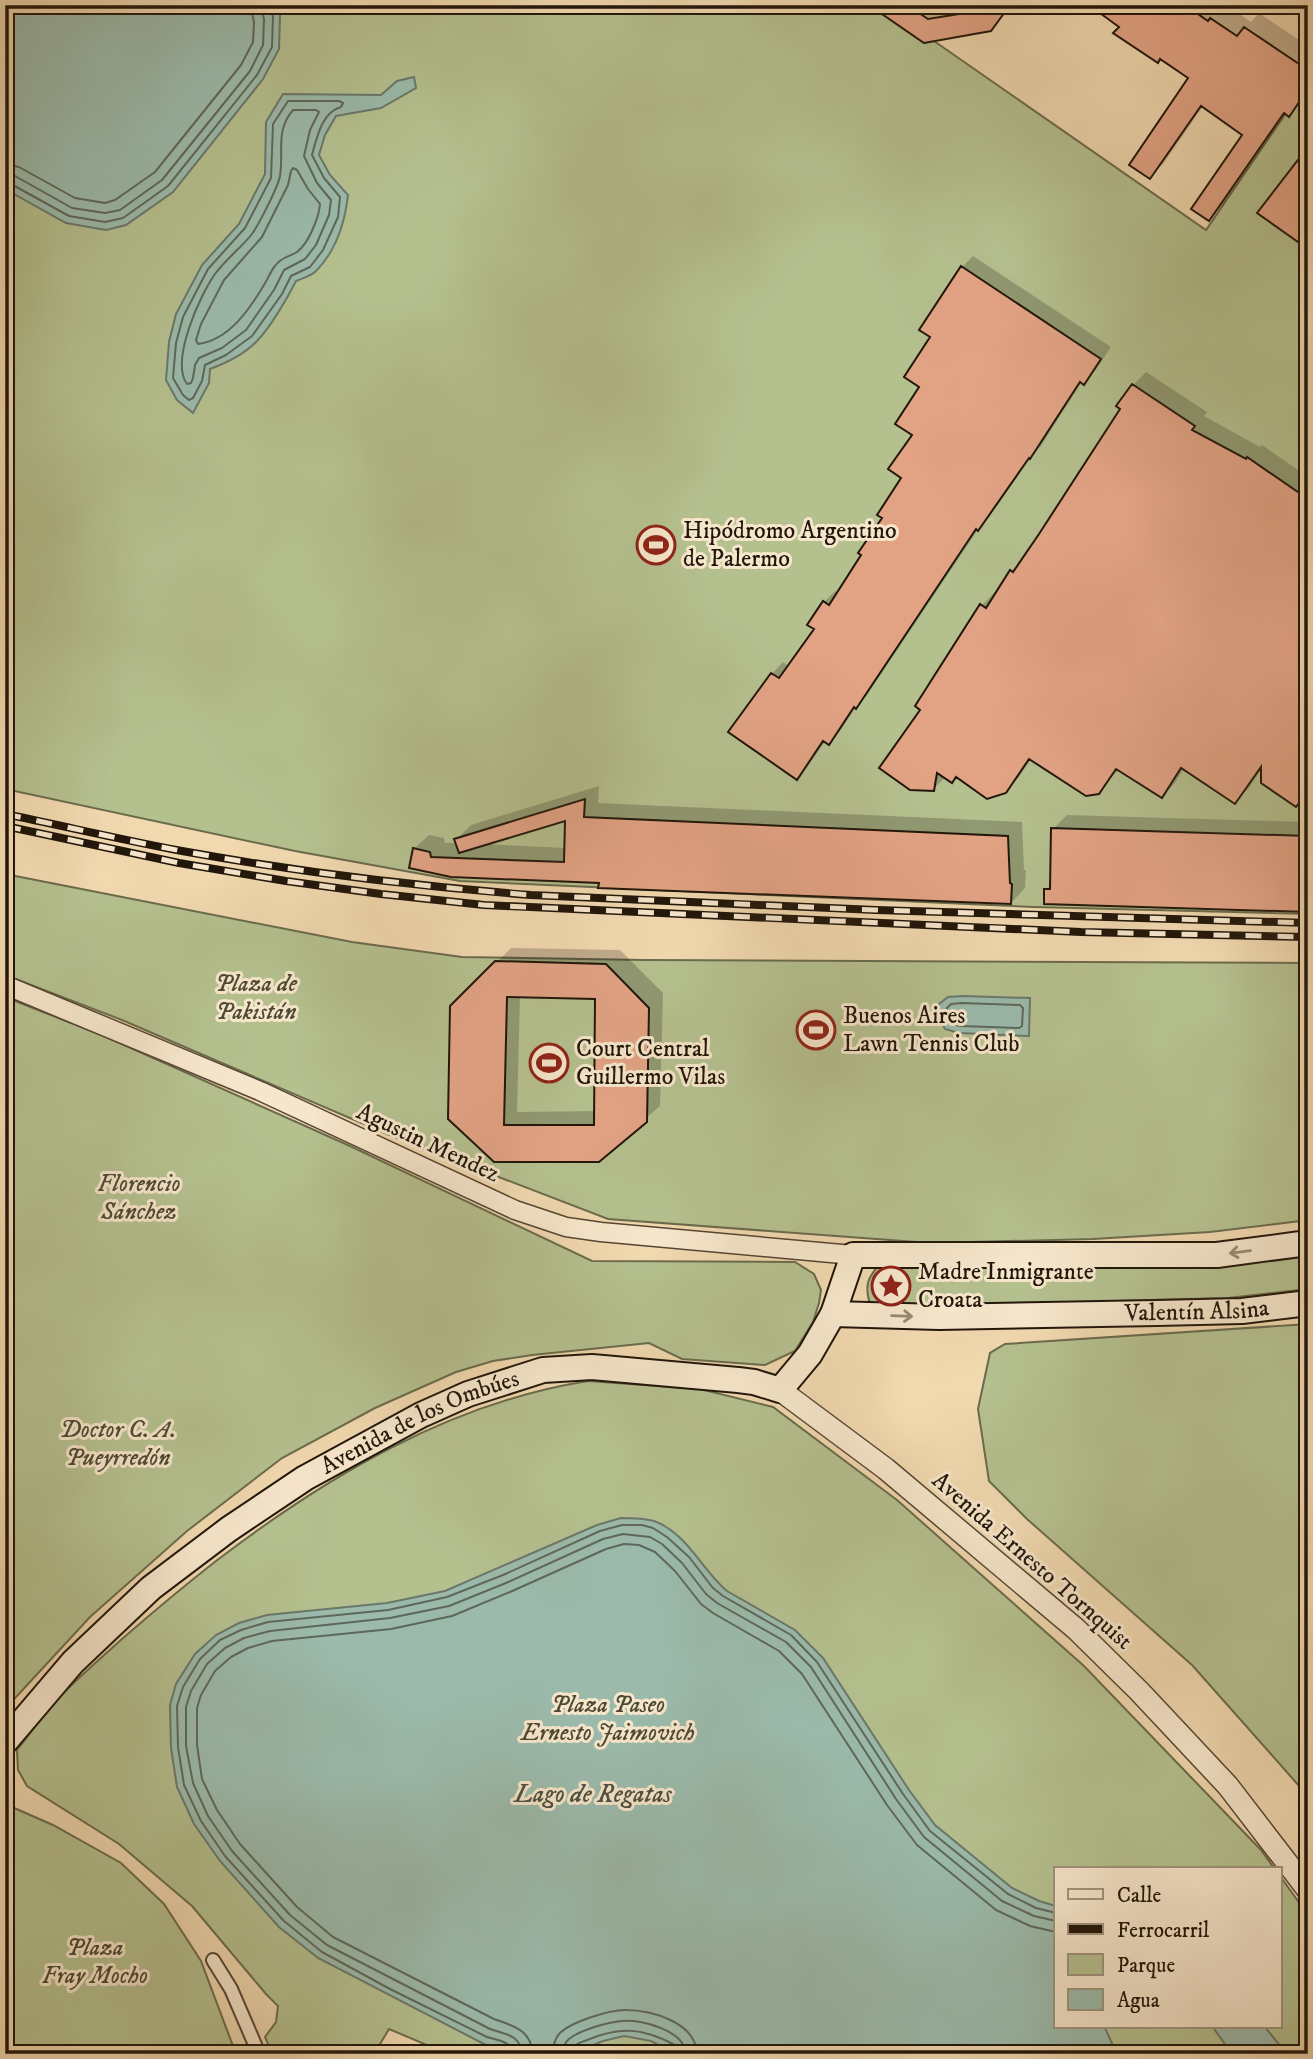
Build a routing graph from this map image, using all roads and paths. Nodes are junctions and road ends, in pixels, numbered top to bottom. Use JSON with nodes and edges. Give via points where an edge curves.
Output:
{"nodes":[{"id":1,"x":5,"y":985,"type":"edge"},
{"id":2,"x":1308,"y":1243,"type":"edge"},
{"id":3,"x":853,"y":1255,"type":"junction"},
{"id":4,"x":1308,"y":1303,"type":"edge"},
{"id":5,"x":833,"y":1314,"type":"junction"},
{"id":6,"x":780,"y":1390,"type":"junction"},
{"id":7,"x":5,"y":1742,"type":"edge"},
{"id":8,"x":1308,"y":1890,"type":"edge"},
{"id":9,"x":213,"y":1960,"type":"dead end"},
{"id":10,"x":259,"y":2054,"type":"edge"}],
"edges":[{"from":1,"to":3,"type":"street","name":"Agustin Mendez","via":[[260,1091],[540,1220],[601,1232]]},
{"from":2,"to":3,"type":"main road","one_way":true,"via":[[1217,1255]]},
{"from":3,"to":5,"type":"main road"},
{"from":5,"to":4,"type":"main road","name":"Valentín Alsina","one_way":true,"via":[[1157,1313],[1242,1311]]},
{"from":5,"to":6,"type":"main road","via":[[810,1354]]},
{"from":6,"to":7,"type":"main road","name":"Avenida de los Ombúes","via":[[738,1380],[592,1367],[543,1370],[433,1409],[305,1478],[151,1588],[73,1662]]},
{"from":6,"to":8,"type":"street","name":"Avenida Ernesto Tornquist","via":[[886,1468],[1076,1629],[1228,1786]]},
{"from":9,"to":10,"type":"street"}]}
